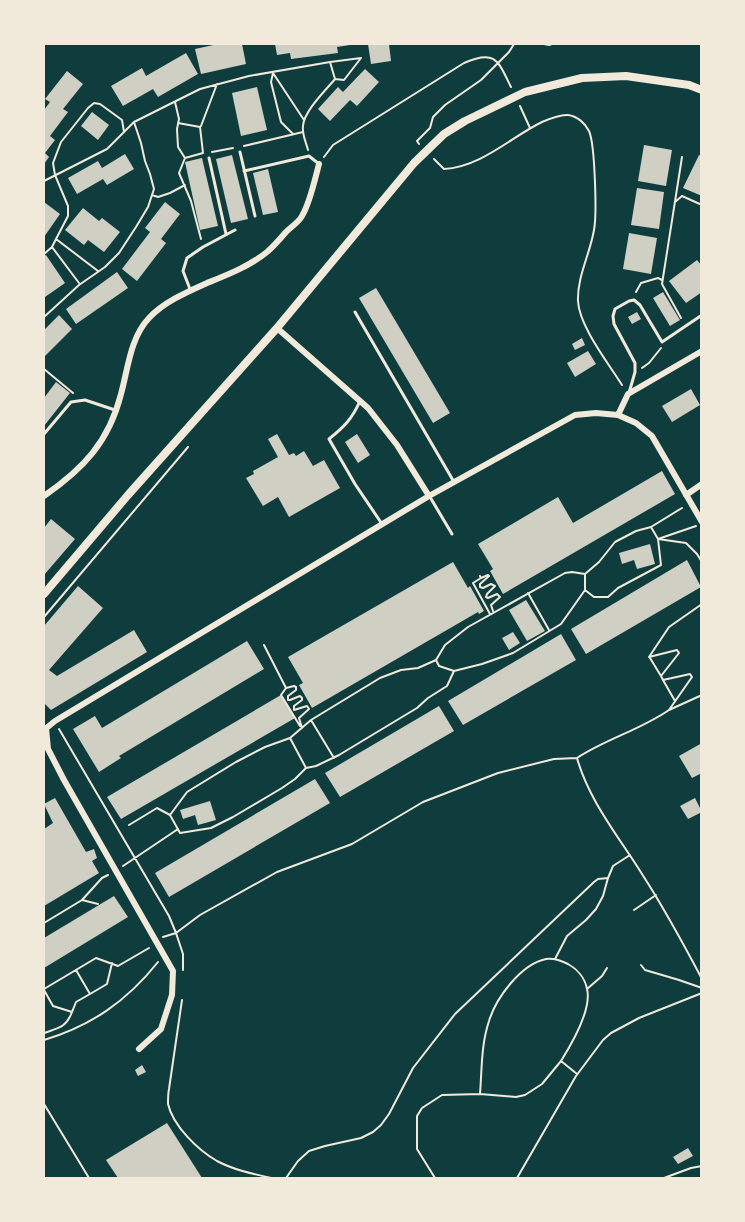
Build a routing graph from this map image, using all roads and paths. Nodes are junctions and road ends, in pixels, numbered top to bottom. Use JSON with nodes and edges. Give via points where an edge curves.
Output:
{"nodes":[{"id":1,"x":514,"y":44,"type":"edge"},
{"id":2,"x":523,"y":44,"type":"edge"},
{"id":3,"x":544,"y":44,"type":"edge"},
{"id":4,"x":552,"y":44,"type":"edge"},
{"id":5,"x":330,"y":62,"type":"junction"},
{"id":6,"x":498,"y":62,"type":"junction"},
{"id":7,"x":273,"y":73,"type":"junction"},
{"id":8,"x":335,"y":79,"type":"junction"},
{"id":9,"x":217,"y":84,"type":"junction"},
{"id":10,"x":702,"y":90,"type":"edge"},
{"id":11,"x":174,"y":102,"type":"junction"},
{"id":12,"x":304,"y":120,"type":"junction"},
{"id":13,"x":134,"y":122,"type":"junction"},
{"id":14,"x":178,"y":123,"type":"junction"},
{"id":15,"x":200,"y":127,"type":"junction"},
{"id":16,"x":124,"y":132,"type":"junction"},
{"id":17,"x":303,"y":132,"type":"junction"},
{"id":18,"x":293,"y":134,"type":"junction"},
{"id":19,"x":426,"y":151,"type":"junction"},
{"id":20,"x":240,"y":152,"type":"dead end"},
{"id":21,"x":203,"y":153,"type":"junction"},
{"id":22,"x":309,"y":156,"type":"junction"},
{"id":23,"x":682,"y":157,"type":"dead end"},
{"id":24,"x":185,"y":158,"type":"junction"},
{"id":25,"x":209,"y":158,"type":"dead end"},
{"id":26,"x":318,"y":164,"type":"junction"},
{"id":27,"x":244,"y":171,"type":"junction"},
{"id":28,"x":56,"y":175,"type":"junction"},
{"id":29,"x":44,"y":181,"type":"edge"},
{"id":30,"x":185,"y":185,"type":"junction"},
{"id":31,"x":152,"y":195,"type":"junction"},
{"id":32,"x":675,"y":202,"type":"junction"},
{"id":33,"x":702,"y":205,"type":"edge"},
{"id":34,"x":255,"y":216,"type":"dead end"},
{"id":35,"x":235,"y":230,"type":"dead end"},
{"id":36,"x":226,"y":234,"type":"junction"},
{"id":37,"x":56,"y":239,"type":"junction"},
{"id":38,"x":52,"y":247,"type":"junction"},
{"id":39,"x":203,"y":247,"type":"junction"},
{"id":40,"x":44,"y":254,"type":"edge"},
{"id":41,"x":98,"y":271,"type":"junction"},
{"id":42,"x":662,"y":280,"type":"junction"},
{"id":43,"x":80,"y":284,"type":"junction"},
{"id":44,"x":190,"y":291,"type":"junction"},
{"id":45,"x":634,"y":300,"type":"junction"},
{"id":46,"x":356,"y":312,"type":"dead end"},
{"id":47,"x":702,"y":315,"type":"edge"},
{"id":48,"x":44,"y":317,"type":"edge"},
{"id":49,"x":686,"y":326,"type":"junction"},
{"id":50,"x":277,"y":328,"type":"junction"},
{"id":51,"x":662,"y":342,"type":"junction"},
{"id":52,"x":702,"y":351,"type":"edge"},
{"id":53,"x":44,"y":369,"type":"edge"},
{"id":54,"x":634,"y":372,"type":"junction"},
{"id":55,"x":628,"y":394,"type":"junction"},
{"id":56,"x":77,"y":400,"type":"junction"},
{"id":57,"x":360,"y":401,"type":"junction"},
{"id":58,"x":116,"y":410,"type":"junction"},
{"id":59,"x":618,"y":415,"type":"junction"},
{"id":60,"x":44,"y":434,"type":"edge"},
{"id":61,"x":188,"y":447,"type":"dead end"},
{"id":62,"x":454,"y":482,"type":"junction"},
{"id":63,"x":702,"y":484,"type":"edge"},
{"id":64,"x":686,"y":495,"type":"junction"},
{"id":65,"x":44,"y":496,"type":"edge"},
{"id":66,"x":429,"y":496,"type":"junction"},
{"id":67,"x":686,"y":507,"type":"dead end"},
{"id":68,"x":382,"y":524,"type":"junction"},
{"id":69,"x":699,"y":524,"type":"edge"},
{"id":70,"x":651,"y":527,"type":"junction"},
{"id":71,"x":452,"y":534,"type":"dead end"},
{"id":72,"x":658,"y":539,"type":"junction"},
{"id":73,"x":702,"y":562,"type":"edge"},
{"id":74,"x":585,"y":574,"type":"junction"},
{"id":75,"x":585,"y":590,"type":"junction"},
{"id":76,"x":44,"y":594,"type":"edge"},
{"id":77,"x":528,"y":594,"type":"junction"},
{"id":78,"x":702,"y":604,"type":"edge"},
{"id":79,"x":490,"y":609,"type":"junction"},
{"id":80,"x":492,"y":613,"type":"junction"},
{"id":81,"x":44,"y":617,"type":"edge"},
{"id":82,"x":549,"y":630,"type":"junction"},
{"id":83,"x":264,"y":645,"type":"dead end"},
{"id":84,"x":649,"y":657,"type":"junction"},
{"id":85,"x":436,"y":660,"type":"junction"},
{"id":86,"x":454,"y":671,"type":"junction"},
{"id":87,"x":662,"y":678,"type":"junction"},
{"id":88,"x":286,"y":688,"type":"junction"},
{"id":89,"x":702,"y":695,"type":"edge"},
{"id":90,"x":675,"y":701,"type":"junction"},
{"id":91,"x":669,"y":710,"type":"junction"},
{"id":92,"x":311,"y":720,"type":"junction"},
{"id":93,"x":55,"y":721,"type":"junction"},
{"id":94,"x":44,"y":728,"type":"edge"},
{"id":95,"x":302,"y":728,"type":"junction"},
{"id":96,"x":290,"y":738,"type":"junction"},
{"id":97,"x":334,"y":758,"type":"junction"},
{"id":98,"x":577,"y":758,"type":"junction"},
{"id":99,"x":306,"y":768,"type":"junction"},
{"id":100,"x":170,"y":815,"type":"junction"},
{"id":101,"x":129,"y":825,"type":"dead end"},
{"id":102,"x":178,"y":829,"type":"junction"},
{"id":103,"x":630,"y":855,"type":"junction"},
{"id":104,"x":135,"y":858,"type":"junction"},
{"id":105,"x":123,"y":866,"type":"dead end"},
{"id":106,"x":104,"y":877,"type":"dead end"},
{"id":107,"x":608,"y":878,"type":"junction"},
{"id":108,"x":656,"y":895,"type":"junction"},
{"id":109,"x":82,"y":900,"type":"junction"},
{"id":110,"x":98,"y":904,"type":"dead end"},
{"id":111,"x":634,"y":910,"type":"dead end"},
{"id":112,"x":44,"y":923,"type":"edge"},
{"id":113,"x":176,"y":933,"type":"junction"},
{"id":114,"x":156,"y":942,"type":"junction"},
{"id":115,"x":162,"y":952,"type":"junction"},
{"id":116,"x":555,"y":959,"type":"junction"},
{"id":117,"x":112,"y":963,"type":"junction"},
{"id":118,"x":641,"y":965,"type":"dead end"},
{"id":119,"x":607,"y":968,"type":"dead end"},
{"id":120,"x":76,"y":970,"type":"junction"},
{"id":121,"x":183,"y":979,"type":"dead end"},
{"id":122,"x":702,"y":979,"type":"edge"},
{"id":123,"x":702,"y":988,"type":"edge"},
{"id":124,"x":588,"y":989,"type":"junction"},
{"id":125,"x":44,"y":990,"type":"edge"},
{"id":126,"x":702,"y":993,"type":"edge"},
{"id":127,"x":90,"y":994,"type":"junction"},
{"id":128,"x":182,"y":999,"type":"dead end"},
{"id":129,"x":72,"y":1012,"type":"junction"},
{"id":130,"x":44,"y":1033,"type":"edge"},
{"id":131,"x":44,"y":1040,"type":"edge"},
{"id":132,"x":139,"y":1049,"type":"dead end"},
{"id":133,"x":561,"y":1061,"type":"junction"},
{"id":134,"x":577,"y":1074,"type":"junction"},
{"id":135,"x":480,"y":1094,"type":"junction"},
{"id":136,"x":44,"y":1104,"type":"edge"},
{"id":137,"x":702,"y":1166,"type":"edge"},
{"id":138,"x":89,"y":1179,"type":"edge"},
{"id":139,"x":271,"y":1179,"type":"edge"},
{"id":140,"x":286,"y":1179,"type":"edge"},
{"id":141,"x":435,"y":1179,"type":"edge"},
{"id":142,"x":517,"y":1179,"type":"edge"},
{"id":143,"x":664,"y":1179,"type":"edge"}],
"edges":[{"from":1,"to":2,"type":"path"},
{"from":1,"to":6,"type":"path"},
{"from":3,"to":4,"type":"path"},
{"from":5,"to":7,"type":"path"},
{"from":5,"to":8,"type":"path"},
{"from":5,"to":8,"type":"path","via":[[361,58],[344,80]]},
{"from":6,"to":19,"type":"path","via":[[433,117],[430,128],[417,141]]},
{"from":6,"to":26,"type":"path","via":[[493,58],[476,58],[464,63],[333,145]]},
{"from":7,"to":9,"type":"path"},
{"from":7,"to":12,"type":"path"},
{"from":7,"to":18,"type":"path","via":[[271,82],[281,122]]},
{"from":8,"to":12,"type":"path"},
{"from":9,"to":11,"type":"path"},
{"from":9,"to":15,"type":"path"},
{"from":10,"to":19,"type":"street","via":[[626,76],[582,78],[525,92],[465,121]]},
{"from":11,"to":13,"type":"path"},
{"from":11,"to":14,"type":"path"},
{"from":12,"to":17,"type":"path"},
{"from":13,"to":16,"type":"path"},
{"from":13,"to":31,"type":"path","via":[[154,189]]},
{"from":14,"to":15,"type":"path"},
{"from":14,"to":24,"type":"path","via":[[178,147]]},
{"from":15,"to":21,"type":"path"},
{"from":16,"to":28,"type":"path","via":[[107,148]]},
{"from":16,"to":28,"type":"path","via":[[122,120],[94,103],[61,142],[53,162]]},
{"from":17,"to":18,"type":"path"},
{"from":17,"to":22,"type":"path"},
{"from":18,"to":21,"type":"path"},
{"from":19,"to":50,"type":"street"},
{"from":19,"to":55,"type":"path","via":[[444,169],[452,168],[492,152],[550,118],[567,114],[584,124],[593,148],[595,205],[594,229],[578,301],[580,314]]},
{"from":20,"to":27,"type":"lane"},
{"from":21,"to":24,"type":"path"},
{"from":22,"to":26,"type":"lane"},
{"from":22,"to":27,"type":"lane"},
{"from":23,"to":32,"type":"path"},
{"from":24,"to":30,"type":"path","via":[[179,173]]},
{"from":25,"to":36,"type":"lane"},
{"from":26,"to":44,"type":"street","via":[[302,216],[267,252]]},
{"from":27,"to":34,"type":"lane"},
{"from":28,"to":29,"type":"path"},
{"from":28,"to":37,"type":"path","via":[[68,206],[68,216]]},
{"from":30,"to":31,"type":"path","via":[[158,198]]},
{"from":30,"to":39,"type":"path"},
{"from":31,"to":41,"type":"path","via":[[118,253]]},
{"from":32,"to":33,"type":"path","via":[[682,196]]},
{"from":32,"to":42,"type":"path"},
{"from":35,"to":36,"type":"lane"},
{"from":36,"to":39,"type":"lane"},
{"from":37,"to":38,"type":"path"},
{"from":37,"to":41,"type":"path"},
{"from":38,"to":40,"type":"path"},
{"from":38,"to":43,"type":"path"},
{"from":39,"to":44,"type":"lane","via":[[187,258],[183,271]]},
{"from":41,"to":43,"type":"path"},
{"from":42,"to":45,"type":"path","via":[[641,283]]},
{"from":42,"to":49,"type":"path"},
{"from":43,"to":48,"type":"path"},
{"from":44,"to":58,"type":"street","via":[[158,309],[141,328]]},
{"from":45,"to":51,"type":"lane"},
{"from":45,"to":54,"type":"lane","via":[[615,309],[613,316],[635,363]]},
{"from":46,"to":62,"type":"lane"},
{"from":47,"to":49,"type":"lane"},
{"from":49,"to":51,"type":"lane"},
{"from":50,"to":57,"type":"street"},
{"from":50,"to":76,"type":"street"},
{"from":51,"to":54,"type":"path","via":[[649,363]]},
{"from":52,"to":55,"type":"street"},
{"from":53,"to":56,"type":"path"},
{"from":54,"to":55,"type":"lane"},
{"from":55,"to":59,"type":"street"},
{"from":56,"to":58,"type":"lane"},
{"from":56,"to":60,"type":"lane"},
{"from":57,"to":66,"type":"street","via":[[398,445]]},
{"from":57,"to":68,"type":"lane","via":[[355,414],[329,439]]},
{"from":58,"to":65,"type":"street","via":[[91,456]]},
{"from":59,"to":62,"type":"street","via":[[575,415]]},
{"from":59,"to":64,"type":"street","via":[[652,436]]},
{"from":61,"to":81,"type":"path"},
{"from":62,"to":66,"type":"street"},
{"from":63,"to":64,"type":"street"},
{"from":64,"to":69,"type":"street"},
{"from":66,"to":68,"type":"street"},
{"from":66,"to":71,"type":"lane"},
{"from":67,"to":70,"type":"path"},
{"from":68,"to":93,"type":"street"},
{"from":69,"to":72,"type":"path"},
{"from":70,"to":72,"type":"path"},
{"from":70,"to":74,"type":"path","via":[[615,542]]},
{"from":72,"to":73,"type":"path","via":[[686,543]]},
{"from":72,"to":75,"type":"path","via":[[661,565],[608,597],[594,597]]},
{"from":74,"to":75,"type":"path"},
{"from":74,"to":77,"type":"path","via":[[565,573]]},
{"from":75,"to":82,"type":"path","via":[[561,624]]},
{"from":77,"to":80,"type":"path"},
{"from":77,"to":82,"type":"path"},
{"from":78,"to":84,"type":"path","via":[[669,627]]},
{"from":79,"to":79,"type":"path","via":[[500,597],[486,597],[495,586],[480,587],[489,576],[486,575],[473,583]]},
{"from":79,"to":80,"type":"path"},
{"from":80,"to":85,"type":"path","via":[[445,645]]},
{"from":82,"to":86,"type":"path","via":[[513,652]]},
{"from":83,"to":88,"type":"path"},
{"from":84,"to":87,"type":"path"},
{"from":84,"to":87,"type":"path","via":[[677,650],[679,653]]},
{"from":85,"to":86,"type":"path","via":[[439,666]]},
{"from":85,"to":92,"type":"path","via":[[380,678]]},
{"from":86,"to":97,"type":"path","via":[[447,686],[417,708]]},
{"from":87,"to":90,"type":"path"},
{"from":87,"to":90,"type":"path","via":[[690,674],[692,677]]},
{"from":88,"to":95,"type":"path","via":[[281,694]]},
{"from":88,"to":95,"type":"path","via":[[296,687],[288,700],[302,698],[294,710],[307,706],[309,709],[300,717]]},
{"from":89,"to":91,"type":"path"},
{"from":90,"to":91,"type":"path"},
{"from":91,"to":98,"type":"path"},
{"from":92,"to":95,"type":"path"},
{"from":92,"to":97,"type":"path"},
{"from":93,"to":94,"type":"street"},
{"from":93,"to":104,"type":"path"},
{"from":94,"to":114,"type":"street","via":[[48,749]]},
{"from":95,"to":96,"type":"path"},
{"from":96,"to":99,"type":"path"},
{"from":96,"to":100,"type":"path","via":[[255,752],[187,792]]},
{"from":97,"to":99,"type":"path"},
{"from":98,"to":103,"type":"path","via":[[591,795]]},
{"from":98,"to":113,"type":"path","via":[[555,759],[498,773],[423,802],[352,844],[277,872],[200,915]]},
{"from":99,"to":102,"type":"path","via":[[282,788],[211,828],[180,833]]},
{"from":100,"to":101,"type":"path","via":[[157,808]]},
{"from":100,"to":102,"type":"path"},
{"from":102,"to":104,"type":"path"},
{"from":103,"to":107,"type":"path","via":[[613,866]]},
{"from":103,"to":108,"type":"path"},
{"from":104,"to":105,"type":"path"},
{"from":104,"to":113,"type":"path"},
{"from":106,"to":109,"type":"path"},
{"from":107,"to":116,"type":"path","via":[[596,909],[567,936]]},
{"from":107,"to":140,"type":"path","via":[[594,882],[455,1014],[413,1068],[381,1125],[361,1138],[309,1151]]},
{"from":108,"to":111,"type":"path"},
{"from":108,"to":122,"type":"path"},
{"from":109,"to":110,"type":"path"},
{"from":109,"to":112,"type":"path"},
{"from":113,"to":114,"type":"path"},
{"from":113,"to":121,"type":"path","via":[[183,954]]},
{"from":114,"to":115,"type":"street"},
{"from":114,"to":117,"type":"path","via":[[118,966]]},
{"from":115,"to":131,"type":"path","via":[[149,974],[112,1008],[82,1026]]},
{"from":115,"to":132,"type":"street","via":[[173,971],[172,995],[161,1029]]},
{"from":116,"to":124,"type":"path","via":[[575,968]]},
{"from":116,"to":135,"type":"path","via":[[546,959],[520,973],[495,1007],[482,1048]]},
{"from":117,"to":120,"type":"path","via":[[96,958]]},
{"from":117,"to":127,"type":"path","via":[[107,984]]},
{"from":118,"to":123,"type":"path","via":[[645,970]]},
{"from":119,"to":124,"type":"path"},
{"from":120,"to":125,"type":"path"},
{"from":120,"to":127,"type":"path"},
{"from":124,"to":133,"type":"path","via":[[585,1012]]},
{"from":125,"to":129,"type":"path","via":[[53,1006]]},
{"from":126,"to":134,"type":"path","via":[[611,1033]]},
{"from":127,"to":129,"type":"path","via":[[76,1002]]},
{"from":128,"to":139,"type":"path","via":[[168,1103],[174,1117],[184,1133],[216,1160]]},
{"from":129,"to":130,"type":"path","via":[[62,1027]]},
{"from":133,"to":134,"type":"path"},
{"from":133,"to":135,"type":"path","via":[[542,1084],[525,1095]]},
{"from":134,"to":142,"type":"path"},
{"from":135,"to":141,"type":"path","via":[[442,1095],[417,1116],[417,1149]]},
{"from":136,"to":138,"type":"path"},
{"from":137,"to":143,"type":"path"}]}
